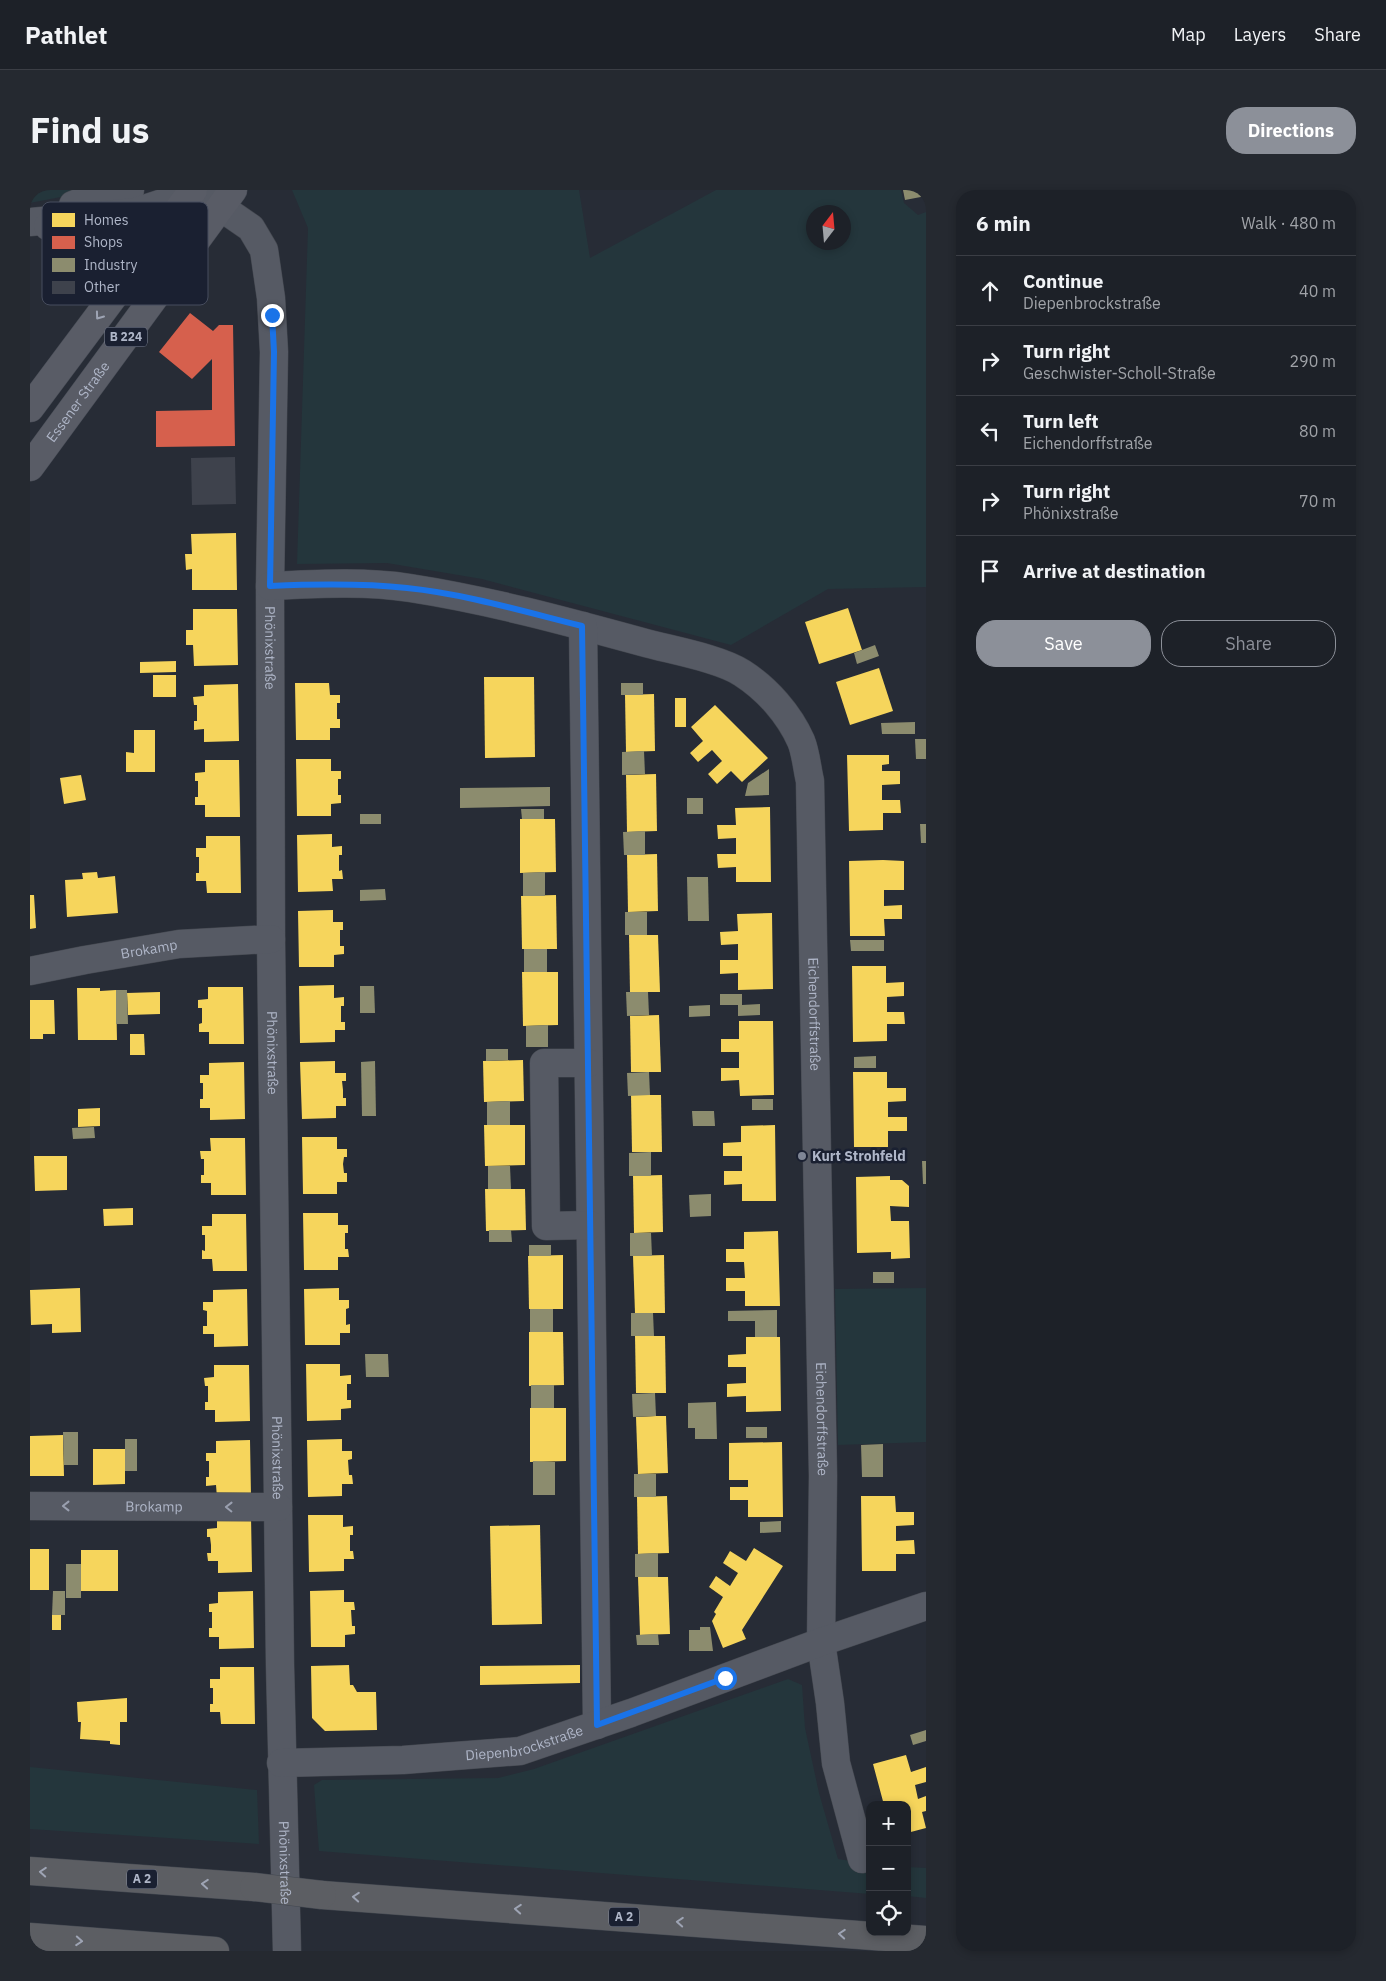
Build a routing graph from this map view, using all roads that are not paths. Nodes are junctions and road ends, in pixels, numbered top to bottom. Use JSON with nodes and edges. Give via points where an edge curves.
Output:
{"nodes":[{"id":1,"x":188,"y":191,"type":"edge"},
{"id":2,"x":227,"y":199,"type":"edge"},
{"id":3,"x":133,"y":201,"type":"edge"},
{"id":4,"x":180,"y":202,"type":"edge"},
{"id":5,"x":208,"y":225,"type":"edge"},
{"id":6,"x":106,"y":305,"type":"edge"},
{"id":7,"x":149,"y":305,"type":"edge"},
{"id":8,"x":30,"y":408,"type":"edge"},
{"id":9,"x":30,"y":467,"type":"edge"},
{"id":10,"x":270,"y":586,"type":"junction"},
{"id":11,"x":582,"y":626,"type":"junction"},
{"id":12,"x":271,"y":939,"type":"junction"},
{"id":13,"x":30,"y":971,"type":"edge"},
{"id":14,"x":588,"y":1063,"type":"junction"},
{"id":15,"x":590,"y":1225,"type":"junction"},
{"id":16,"x":30,"y":1506,"type":"edge"},
{"id":17,"x":278,"y":1507,"type":"junction"},
{"id":18,"x":926,"y":1606,"type":"edge"},
{"id":19,"x":821,"y":1642,"type":"junction"},
{"id":20,"x":597,"y":1725,"type":"junction"},
{"id":21,"x":281,"y":1763,"type":"junction"},
{"id":22,"x":862,"y":1859,"type":"dead end"},
{"id":23,"x":30,"y":1871,"type":"edge"},
{"id":24,"x":30,"y":1937,"type":"edge"},
{"id":25,"x":926,"y":1940,"type":"edge"},
{"id":26,"x":215,"y":1951,"type":"edge"},
{"id":27,"x":287,"y":1951,"type":"edge"}],
"edges":[{"from":1,"to":2,"type":"street","name":"Phönixstraße"},
{"from":1,"to":3,"type":"street"},
{"from":1,"to":4,"type":"main road","number":"B 224"},
{"from":2,"to":5,"type":"main road","name":"Essener Straße","number":"B 224"},
{"from":2,"to":10,"type":"street","name":"Phönixstraße","via":[[264,250],[271,298],[274,352]]},
{"from":6,"to":8,"type":"main road","number":"B 224","one_way":true},
{"from":7,"to":9,"type":"main road","name":"Essener Straße","number":"B 224"},
{"from":10,"to":11,"type":"street","name":"Eichendorffstraße","via":[[337,582],[408,588]]},
{"from":10,"to":12,"type":"street","name":"Phönixstraße"},
{"from":11,"to":14,"type":"street"},
{"from":11,"to":19,"type":"street","name":"Eichendorffstraße","via":[[741,672],[758,684],[785,712],[801,742],[810,782],[823,1476]]},
{"from":12,"to":13,"type":"street","name":"Brokamp","via":[[179,944]]},
{"from":12,"to":17,"type":"street","name":"Phönixstraße"},
{"from":14,"to":15,"type":"street"},
{"from":14,"to":15,"type":"street","via":[[544,1063],[546,1226]]},
{"from":15,"to":20,"type":"street"},
{"from":17,"to":16,"type":"street","name":"Brokamp","one_way":true},
{"from":17,"to":21,"type":"street","name":"Phönixstraße"},
{"from":18,"to":19,"type":"street","name":"Diepenbrockstraße"},
{"from":19,"to":20,"type":"street","name":"Diepenbrockstraße"},
{"from":19,"to":22,"type":"street","name":"Eichendorffstraße","via":[[836,1763]]},
{"from":20,"to":21,"type":"street","name":"Diepenbrockstraße","via":[[520,1751],[403,1760]]},
{"from":21,"to":27,"type":"street","name":"Phönixstraße"},
{"from":25,"to":23,"type":"highway","number":"A 2","one_way":true,"bridge":true},
{"from":24,"to":26,"type":"highway","one_way":true}]}
